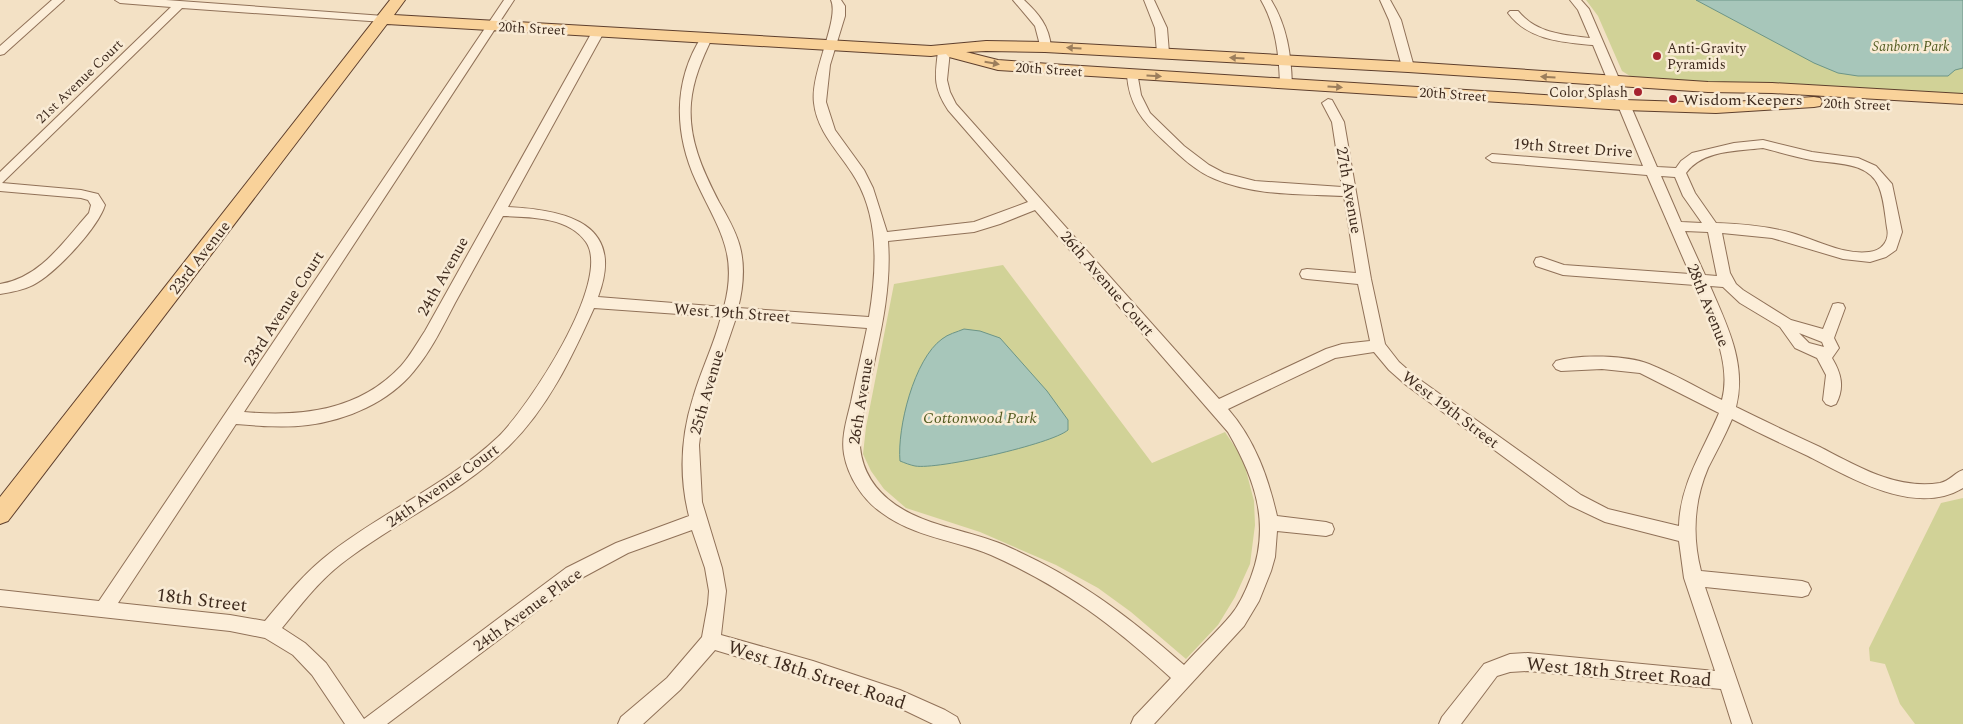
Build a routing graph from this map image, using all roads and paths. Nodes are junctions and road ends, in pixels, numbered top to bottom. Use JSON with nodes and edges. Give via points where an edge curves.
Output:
{"nodes":[{"id":1,"x":59,"y":0,"type":"edge"},
{"id":2,"x":120,"y":0,"type":"edge"},
{"id":3,"x":398,"y":0,"type":"edge"},
{"id":4,"x":509,"y":0,"type":"edge"},
{"id":5,"x":836,"y":0,"type":"edge"},
{"id":6,"x":1018,"y":0,"type":"edge"},
{"id":7,"x":1149,"y":0,"type":"edge"},
{"id":8,"x":1266,"y":0,"type":"edge"},
{"id":9,"x":1385,"y":0,"type":"edge"},
{"id":10,"x":1575,"y":0,"type":"edge"},
{"id":11,"x":179,"y":4,"type":"junction"},
{"id":12,"x":1514,"y":13,"type":"dead end"},
{"id":13,"x":384,"y":19,"type":"junction"},
{"id":14,"x":491,"y":26,"type":"junction"},
{"id":15,"x":598,"y":32,"type":"junction"},
{"id":16,"x":706,"y":38,"type":"junction"},
{"id":17,"x":1597,"y":42,"type":"junction"},
{"id":18,"x":831,"y":46,"type":"junction"},
{"id":19,"x":1045,"y":47,"type":"junction"},
{"id":20,"x":0,"y":52,"type":"edge"},
{"id":21,"x":944,"y":52,"type":"junction"},
{"id":22,"x":1163,"y":54,"type":"junction"},
{"id":23,"x":1285,"y":60,"type":"junction"},
{"id":24,"x":1408,"y":67,"type":"junction"},
{"id":25,"x":1133,"y":75,"type":"junction"},
{"id":26,"x":1286,"y":84,"type":"junction"},
{"id":27,"x":1619,"y":94,"type":"junction"},
{"id":28,"x":1963,"y":99,"type":"edge"},
{"id":29,"x":1328,"y":103,"type":"dead end"},
{"id":30,"x":1963,"y":109,"type":"edge"},
{"id":31,"x":1492,"y":158,"type":"dead end"},
{"id":32,"x":1652,"y":170,"type":"junction"},
{"id":33,"x":1680,"y":173,"type":"junction"},
{"id":34,"x":0,"y":179,"type":"edge"},
{"id":35,"x":0,"y":187,"type":"edge"},
{"id":36,"x":1350,"y":192,"type":"junction"},
{"id":37,"x":1037,"y":204,"type":"junction"},
{"id":38,"x":498,"y":210,"type":"junction"},
{"id":39,"x":1676,"y":226,"type":"junction"},
{"id":40,"x":1714,"y":229,"type":"junction"},
{"id":41,"x":881,"y":237,"type":"junction"},
{"id":42,"x":1541,"y":262,"type":"dead end"},
{"id":43,"x":1307,"y":274,"type":"dead end"},
{"id":44,"x":1364,"y":279,"type":"junction"},
{"id":45,"x":1699,"y":279,"type":"junction"},
{"id":46,"x":1727,"y":282,"type":"junction"},
{"id":47,"x":0,"y":289,"type":"edge"},
{"id":48,"x":589,"y":302,"type":"junction"},
{"id":49,"x":1838,"y":308,"type":"dead end"},
{"id":50,"x":730,"y":312,"type":"junction"},
{"id":51,"x":874,"y":323,"type":"junction"},
{"id":52,"x":1786,"y":324,"type":"junction"},
{"id":53,"x":1827,"y":338,"type":"junction"},
{"id":54,"x":1378,"y":346,"type":"junction"},
{"id":55,"x":1822,"y":354,"type":"junction"},
{"id":56,"x":1561,"y":365,"type":"dead end"},
{"id":57,"x":1831,"y":400,"type":"dead end"},
{"id":58,"x":1217,"y":407,"type":"junction"},
{"id":59,"x":1727,"y":410,"type":"junction"},
{"id":60,"x":232,"y":418,"type":"junction"},
{"id":61,"x":1963,"y":477,"type":"edge"},
{"id":62,"x":0,"y":514,"type":"edge"},
{"id":63,"x":698,"y":520,"type":"junction"},
{"id":64,"x":1270,"y":523,"type":"junction"},
{"id":65,"x":1326,"y":528,"type":"dead end"},
{"id":66,"x":1686,"y":536,"type":"junction"},
{"id":67,"x":1693,"y":578,"type":"junction"},
{"id":68,"x":1802,"y":589,"type":"dead end"},
{"id":69,"x":0,"y":598,"type":"edge"},
{"id":70,"x":104,"y":610,"type":"junction"},
{"id":71,"x":269,"y":630,"type":"junction"},
{"id":72,"x":710,"y":640,"type":"junction"},
{"id":73,"x":1184,"y":677,"type":"junction"},
{"id":74,"x":1727,"y":681,"type":"junction"},
{"id":75,"x":356,"y":724,"type":"edge"},
{"id":76,"x":371,"y":724,"type":"edge"},
{"id":77,"x":628,"y":724,"type":"edge"},
{"id":78,"x":950,"y":724,"type":"edge"},
{"id":79,"x":1141,"y":724,"type":"edge"},
{"id":80,"x":1449,"y":724,"type":"edge"},
{"id":81,"x":1742,"y":724,"type":"edge"}],
"edges":[{"from":1,"to":20,"type":"street"},
{"from":2,"to":11,"type":"street","name":"20th Street"},
{"from":3,"to":13,"type":"main road","name":"23rd Avenue"},
{"from":4,"to":14,"type":"street","name":"23rd Avenue Court"},
{"from":5,"to":18,"type":"street","name":"26th Avenue","via":[[839,16]]},
{"from":6,"to":19,"type":"street","via":[[1042,27]]},
{"from":7,"to":22,"type":"street","via":[[1162,28]]},
{"from":8,"to":23,"type":"street","via":[[1278,25]]},
{"from":9,"to":24,"type":"street","via":[[1395,20]]},
{"from":10,"to":17,"type":"street","name":"28th Avenue","via":[[1583,9]]},
{"from":11,"to":13,"type":"street","name":"20th Street"},
{"from":11,"to":34,"type":"street","name":"21st Avenue Court"},
{"from":12,"to":17,"type":"street","via":[[1524,26],[1541,33]]},
{"from":13,"to":14,"type":"main road","name":"20th Street"},
{"from":13,"to":62,"type":"main road","name":"23rd Avenue"},
{"from":14,"to":15,"type":"main road","name":"20th Street"},
{"from":14,"to":60,"type":"street","name":"23rd Avenue Court"},
{"from":15,"to":16,"type":"main road","name":"20th Street"},
{"from":15,"to":38,"type":"street","name":"24th Avenue"},
{"from":16,"to":18,"type":"main road","name":"20th Street"},
{"from":16,"to":50,"type":"street","name":"25th Avenue","via":[[691,73],[685,101],[685,122],[687,144],[696,168],[725,224],[735,252],[736,276]]},
{"from":17,"to":27,"type":"street","name":"28th Avenue"},
{"from":18,"to":21,"type":"main road","name":"20th Street"},
{"from":18,"to":41,"type":"street","name":"26th Avenue","via":[[820,78],[822,114],[860,176],[873,204]]},
{"from":19,"to":21,"type":"main road","name":"20th Street","via":[[986,46]]},
{"from":22,"to":19,"type":"main road","name":"20th Street","one_way":true},
{"from":21,"to":25,"type":"main road","name":"20th Street","one_way":true,"via":[[998,64]]},
{"from":21,"to":37,"type":"street","name":"26th Avenue Court","via":[[942,93]]},
{"from":23,"to":22,"type":"main road","name":"20th Street","one_way":true},
{"from":23,"to":24,"type":"main road","name":"20th Street"},
{"from":23,"to":26,"type":"street"},
{"from":27,"to":24,"type":"main road","name":"20th Street","one_way":true},
{"from":25,"to":26,"type":"main road","name":"20th Street","one_way":true},
{"from":25,"to":36,"type":"street","via":[[1133,91],[1145,116],[1185,154],[1216,175],[1255,186]]},
{"from":26,"to":27,"type":"main road","name":"20th Street","one_way":true,"via":[[1522,99]]},
{"from":27,"to":28,"type":"main road","name":"20th Street","via":[[1708,88],[1772,88]]},
{"from":27,"to":30,"type":"main road","name":"20th Street","via":[[1716,108],[1832,102]]},
{"from":27,"to":32,"type":"street","name":"28th Avenue"},
{"from":29,"to":36,"type":"street","name":"27th Avenue","via":[[1338,122]]},
{"from":31,"to":32,"type":"street","name":"19th Street Drive"},
{"from":32,"to":33,"type":"street","name":"19th Street Drive"},
{"from":32,"to":39,"type":"street","name":"28th Avenue"},
{"from":33,"to":40,"type":"street","name":"28th Avenue","via":[[1686,192]]},
{"from":33,"to":40,"type":"street","via":[[1696,156],[1763,144],[1812,156],[1853,161],[1871,168],[1884,184],[1895,232],[1894,242],[1888,250],[1859,256],[1834,253],[1762,231]]},
{"from":35,"to":47,"type":"street","via":[[81,194],[93,197],[98,204],[95,215],[46,268],[22,284]]},
{"from":36,"to":44,"type":"street","name":"27th Avenue"},
{"from":37,"to":41,"type":"street","via":[[974,227]]},
{"from":37,"to":58,"type":"street","name":"26th Avenue Court"},
{"from":38,"to":48,"type":"street","name":"24th Avenue Court","via":[[550,216],[587,234],[597,250],[600,264]]},
{"from":38,"to":60,"type":"street","name":"24th Avenue","via":[[430,334],[409,366],[389,386],[365,402],[307,421]]},
{"from":39,"to":40,"type":"street"},
{"from":39,"to":45,"type":"street","name":"28th Avenue"},
{"from":40,"to":46,"type":"street","name":"28th Avenue","via":[[1719,262]]},
{"from":41,"to":51,"type":"street","name":"26th Avenue","via":[[881,287]]},
{"from":42,"to":45,"type":"street","via":[[1563,270]]},
{"from":43,"to":44,"type":"street"},
{"from":44,"to":54,"type":"street","name":"27th Avenue"},
{"from":45,"to":46,"type":"street"},
{"from":45,"to":59,"type":"street","name":"28th Avenue","via":[[1730,358],[1733,380]]},
{"from":46,"to":52,"type":"street","name":"28th Avenue","via":[[1744,298]]},
{"from":48,"to":50,"type":"street","name":"West 19th Street"},
{"from":48,"to":71,"type":"street","name":"24th Avenue Court","via":[[548,387],[503,441],[444,487],[335,558],[307,584]]},
{"from":49,"to":53,"type":"street"},
{"from":50,"to":51,"type":"street","name":"West 19th Street"},
{"from":50,"to":63,"type":"street","name":"25th Avenue","via":[[693,432],[691,482]]},
{"from":51,"to":73,"type":"street","name":"26th Avenue","via":[[851,438],[855,468],[879,502],[911,521],[992,548],[1040,570],[1114,617]]},
{"from":52,"to":53,"type":"street"},
{"from":52,"to":55,"type":"street","name":"28th Avenue","via":[[1799,344]]},
{"from":53,"to":55,"type":"street","via":[[1832,348],[1829,353]]},
{"from":54,"to":58,"type":"street","via":[[1331,353]]},
{"from":54,"to":66,"type":"street","name":"West 19th Street","via":[[1411,381],[1575,500],[1605,515]]},
{"from":55,"to":57,"type":"street","via":[[1834,375]]},
{"from":56,"to":59,"type":"street","via":[[1579,362],[1642,368]]},
{"from":58,"to":64,"type":"street","name":"26th Avenue Court","via":[[1234,427],[1250,455],[1262,484]]},
{"from":59,"to":61,"type":"street","via":[[1886,485],[1921,492],[1945,488]]},
{"from":59,"to":66,"type":"street","name":"28th Avenue","via":[[1698,471],[1690,498]]},
{"from":60,"to":70,"type":"street","name":"23rd Avenue Court"},
{"from":63,"to":72,"type":"street","name":"25th Avenue","via":[[718,583],[718,605]]},
{"from":63,"to":76,"type":"street","name":"24th Avenue Place","via":[[622,548],[580,570]]},
{"from":64,"to":65,"type":"street"},
{"from":64,"to":73,"type":"street","name":"26th Avenue Court","via":[[1266,557],[1253,595],[1238,620]]},
{"from":66,"to":67,"type":"street","name":"28th Avenue"},
{"from":67,"to":68,"type":"street"},
{"from":67,"to":74,"type":"street","name":"28th Avenue"},
{"from":69,"to":70,"type":"street","name":"18th Street"},
{"from":70,"to":71,"type":"street","name":"18th Street"},
{"from":71,"to":75,"type":"street","name":"18th Street","via":[[299,649],[319,669]]},
{"from":72,"to":77,"type":"street","name":"25th Avenue","via":[[685,674]]},
{"from":72,"to":78,"type":"street","name":"West 18th Street Road","via":[[893,696]]},
{"from":73,"to":79,"type":"street","name":"26th Avenue Court"},
{"from":74,"to":80,"type":"street","name":"West 18th Street Road","via":[[1510,662],[1491,670]]},
{"from":74,"to":81,"type":"street","name":"28th Avenue"}]}
